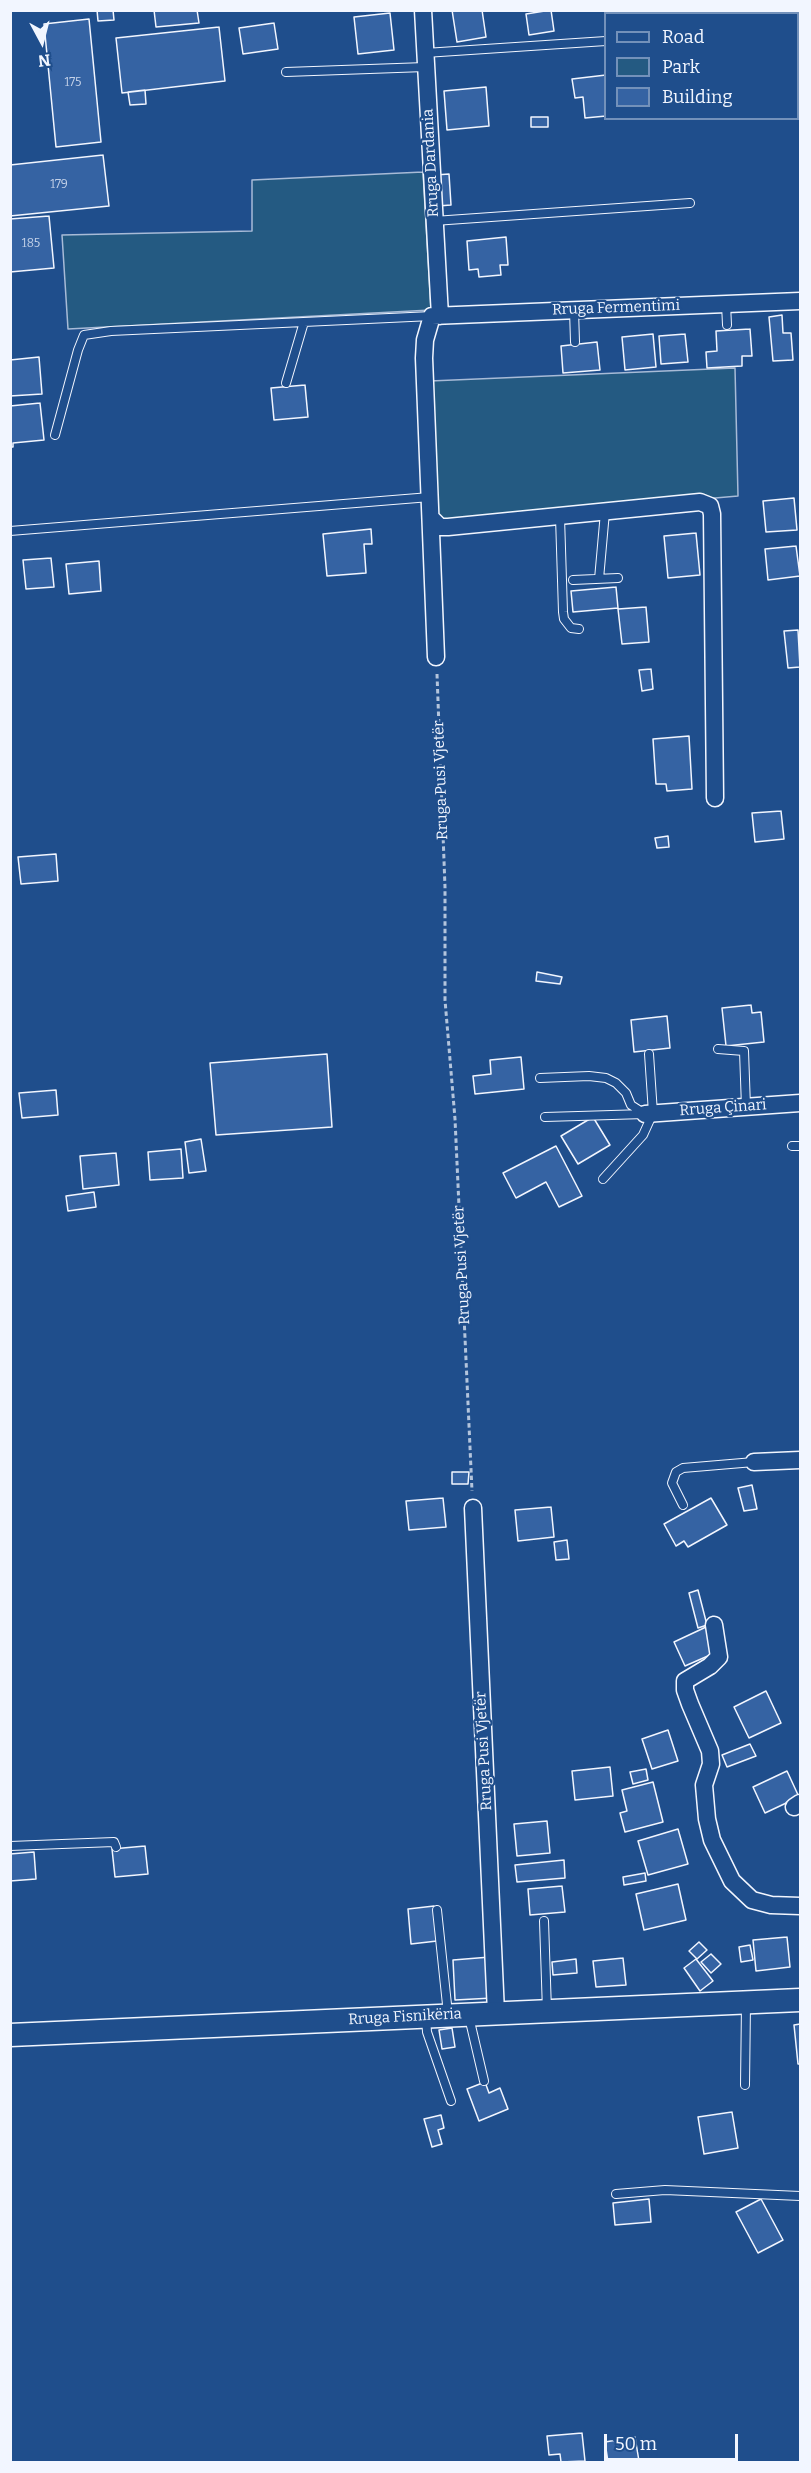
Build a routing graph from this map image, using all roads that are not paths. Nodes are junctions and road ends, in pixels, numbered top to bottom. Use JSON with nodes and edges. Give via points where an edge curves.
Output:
{"nodes":[{"id":1,"x":423,"y":10,"type":"edge"},
{"id":2,"x":604,"y":41,"type":"edge"},
{"id":3,"x":425,"y":60,"type":"junction"},
{"id":4,"x":286,"y":72,"type":"dead end"},
{"id":5,"x":690,"y":204,"type":"dead end"},
{"id":6,"x":434,"y":221,"type":"junction"},
{"id":7,"x":801,"y":301,"type":"edge"},
{"id":8,"x":726,"y":304,"type":"junction"},
{"id":9,"x":574,"y":310,"type":"junction"},
{"id":10,"x":436,"y":316,"type":"junction"},
{"id":11,"x":304,"y":322,"type":"junction"},
{"id":12,"x":727,"y":325,"type":"dead end"},
{"id":13,"x":575,"y":342,"type":"dead end"},
{"id":14,"x":286,"y":383,"type":"dead end"},
{"id":15,"x":55,"y":435,"type":"dead end"},
{"id":16,"x":430,"y":497,"type":"junction"},
{"id":17,"x":605,"y":512,"type":"junction"},
{"id":18,"x":560,"y":517,"type":"junction"},
{"id":19,"x":431,"y":518,"type":"junction"},
{"id":20,"x":10,"y":531,"type":"edge"},
{"id":21,"x":618,"y":578,"type":"dead end"},
{"id":22,"x":599,"y":579,"type":"junction"},
{"id":23,"x":573,"y":580,"type":"dead end"},
{"id":24,"x":579,"y":629,"type":"dead end"},
{"id":25,"x":436,"y":657,"type":"road end"},
{"id":26,"x":715,"y":798,"type":"dead end"},
{"id":27,"x":718,"y":1050,"type":"dead end"},
{"id":28,"x":648,"y":1054,"type":"dead end"},
{"id":29,"x":540,"y":1078,"type":"dead end"},
{"id":30,"x":801,"y":1103,"type":"edge"},
{"id":31,"x":746,"y":1107,"type":"junction"},
{"id":32,"x":649,"y":1113,"type":"junction"},
{"id":33,"x":545,"y":1117,"type":"dead end"},
{"id":34,"x":603,"y":1179,"type":"dead end"},
{"id":35,"x":801,"y":1460,"type":"edge"},
{"id":36,"x":754,"y":1462,"type":"joint"},
{"id":37,"x":683,"y":1506,"type":"dead end"},
{"id":38,"x":473,"y":1508,"type":"road end"},
{"id":39,"x":714,"y":1625,"type":"dead end"},
{"id":40,"x":10,"y":1846,"type":"edge"},
{"id":41,"x":116,"y":1847,"type":"dead end"},
{"id":42,"x":801,"y":1906,"type":"edge"},
{"id":43,"x":437,"y":1910,"type":"dead end"},
{"id":44,"x":544,"y":1921,"type":"dead end"},
{"id":45,"x":801,"y":2000,"type":"edge"},
{"id":46,"x":746,"y":2002,"type":"junction"},
{"id":47,"x":547,"y":2011,"type":"junction"},
{"id":48,"x":496,"y":2013,"type":"junction"},
{"id":49,"x":448,"y":2015,"type":"junction"},
{"id":50,"x":10,"y":2035,"type":"edge"},
{"id":51,"x":484,"y":2081,"type":"dead end"},
{"id":52,"x":746,"y":2085,"type":"dead end"},
{"id":53,"x":451,"y":2101,"type":"dead end"},
{"id":54,"x":616,"y":2194,"type":"dead end"},
{"id":55,"x":801,"y":2196,"type":"edge"}],
"edges":[{"from":1,"to":3,"type":"street","name":"Rruga Dardania"},
{"from":2,"to":3,"type":"lane"},
{"from":3,"to":4,"type":"lane"},
{"from":3,"to":6,"type":"street","name":"Rruga Dardania"},
{"from":5,"to":6,"type":"lane"},
{"from":6,"to":10,"type":"street","name":"Rruga Dardania"},
{"from":7,"to":8,"type":"street","name":"Rruga Fermentimi"},
{"from":8,"to":9,"type":"street","name":"Rruga Fermentimi"},
{"from":8,"to":12,"type":"lane"},
{"from":9,"to":10,"type":"street","name":"Rruga Fermentimi"},
{"from":9,"to":13,"type":"lane"},
{"from":10,"to":11,"type":"lane"},
{"from":10,"to":16,"type":"street","via":[[425,340],[424,358]]},
{"from":11,"to":14,"type":"lane"},
{"from":11,"to":15,"type":"lane","via":[[84,335]]},
{"from":16,"to":19,"type":"street"},
{"from":16,"to":20,"type":"lane"},
{"from":17,"to":18,"type":"street"},
{"from":17,"to":22,"type":"lane"},
{"from":17,"to":26,"type":"street","via":[[700,502],[710,506]]},
{"from":18,"to":19,"type":"street","via":[[447,527],[440,527]]},
{"from":18,"to":24,"type":"lane","via":[[564,619],[571,628]]},
{"from":19,"to":25,"type":"street"},
{"from":21,"to":22,"type":"lane"},
{"from":22,"to":23,"type":"lane"},
{"from":27,"to":31,"type":"lane","via":[[744,1051]]},
{"from":28,"to":32,"type":"lane"},
{"from":29,"to":32,"type":"lane","via":[[606,1078],[616,1083],[631,1105]]},
{"from":30,"to":31,"type":"street","name":"Rruga Çinari"},
{"from":31,"to":32,"type":"street","name":"Rruga Çinari"},
{"from":32,"to":33,"type":"lane"},
{"from":32,"to":34,"type":"lane","via":[[643,1135]]},
{"from":35,"to":36,"type":"street"},
{"from":36,"to":37,"type":"lane","via":[[676,1472],[672,1482]]},
{"from":38,"to":48,"type":"street","name":"Rruga Pusi Vjetër"},
{"from":39,"to":42,"type":"street","via":[[719,1657],[685,1681],[690,1704],[710,1751],[711,1764],[704,1785],[712,1840],[732,1881],[752,1900]]},
{"from":40,"to":41,"type":"lane","via":[[114,1842]]},
{"from":43,"to":49,"type":"lane"},
{"from":44,"to":47,"type":"lane"},
{"from":45,"to":46,"type":"street","name":"Rruga Fisnikëria"},
{"from":46,"to":47,"type":"street","name":"Rruga Fisnikëria"},
{"from":46,"to":52,"type":"lane"},
{"from":47,"to":48,"type":"street","name":"Rruga Fisnikëria"},
{"from":48,"to":49,"type":"street","name":"Rruga Fisnikëria"},
{"from":49,"to":50,"type":"street","name":"Rruga Fisnikëria"},
{"from":49,"to":51,"type":"lane","via":[[470,2029]]},
{"from":49,"to":53,"type":"lane","via":[[427,2032]]},
{"from":54,"to":55,"type":"lane","via":[[665,2190]]}]}
